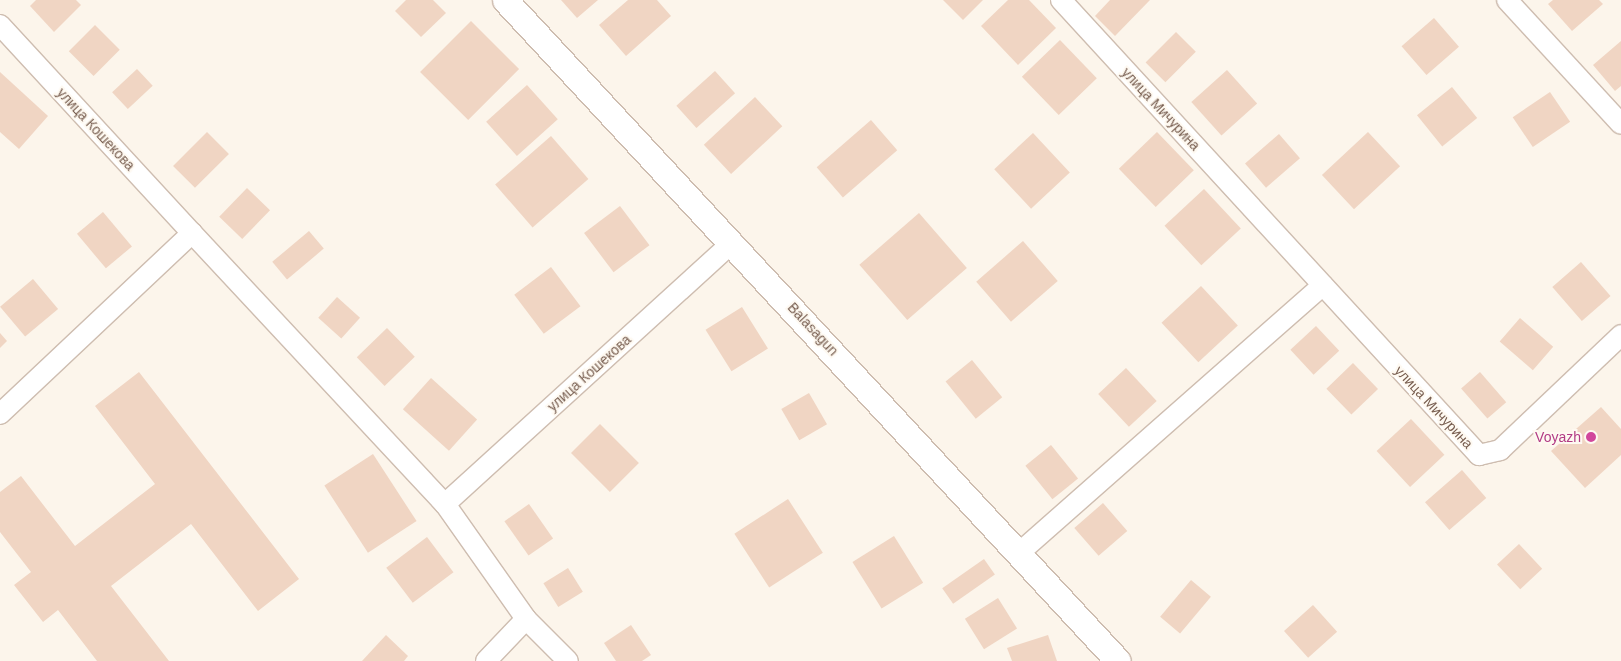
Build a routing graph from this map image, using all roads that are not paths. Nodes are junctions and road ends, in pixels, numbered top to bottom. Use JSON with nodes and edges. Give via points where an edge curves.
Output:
{"nodes":[{"id":1,"x":505,"y":0,"type":"edge"},
{"id":2,"x":1061,"y":0,"type":"edge"},
{"id":3,"x":1507,"y":0,"type":"edge"},
{"id":4,"x":0,"y":26,"type":"edge"},
{"id":5,"x":1621,"y":124,"type":"edge"},
{"id":6,"x":192,"y":233,"type":"junction"},
{"id":7,"x":732,"y":242,"type":"junction"},
{"id":8,"x":1323,"y":285,"type":"junction"},
{"id":9,"x":1621,"y":335,"type":"edge"},
{"id":10,"x":0,"y":414,"type":"edge"},
{"id":11,"x":445,"y":504,"type":"junction"},
{"id":12,"x":1019,"y":553,"type":"junction"},
{"id":13,"x":526,"y":619,"type":"junction"},
{"id":14,"x":486,"y":661,"type":"edge"},
{"id":15,"x":568,"y":661,"type":"edge"},
{"id":16,"x":1118,"y":661,"type":"edge"}],
"edges":[{"from":1,"to":7,"type":"street","name":"Balasagun"},
{"from":2,"to":8,"type":"street","name":"улица Мичурина"},
{"from":3,"to":5,"type":"street"},
{"from":4,"to":6,"type":"street","name":"улица Кошекова"},
{"from":6,"to":10,"type":"street"},
{"from":6,"to":11,"type":"street","name":"улица Кошекова"},
{"from":7,"to":11,"type":"street","name":"улица Кошекова"},
{"from":7,"to":12,"type":"street","name":"Balasagun"},
{"from":8,"to":9,"type":"street","name":"улица Мичурина","via":[[1478,455],[1500,450]]},
{"from":8,"to":12,"type":"street"},
{"from":11,"to":13,"type":"street","name":"улица Кошекова"},
{"from":12,"to":16,"type":"street","name":"Balasagun"},
{"from":13,"to":14,"type":"street"},
{"from":13,"to":15,"type":"street","name":"улица Кошекова"}]}
